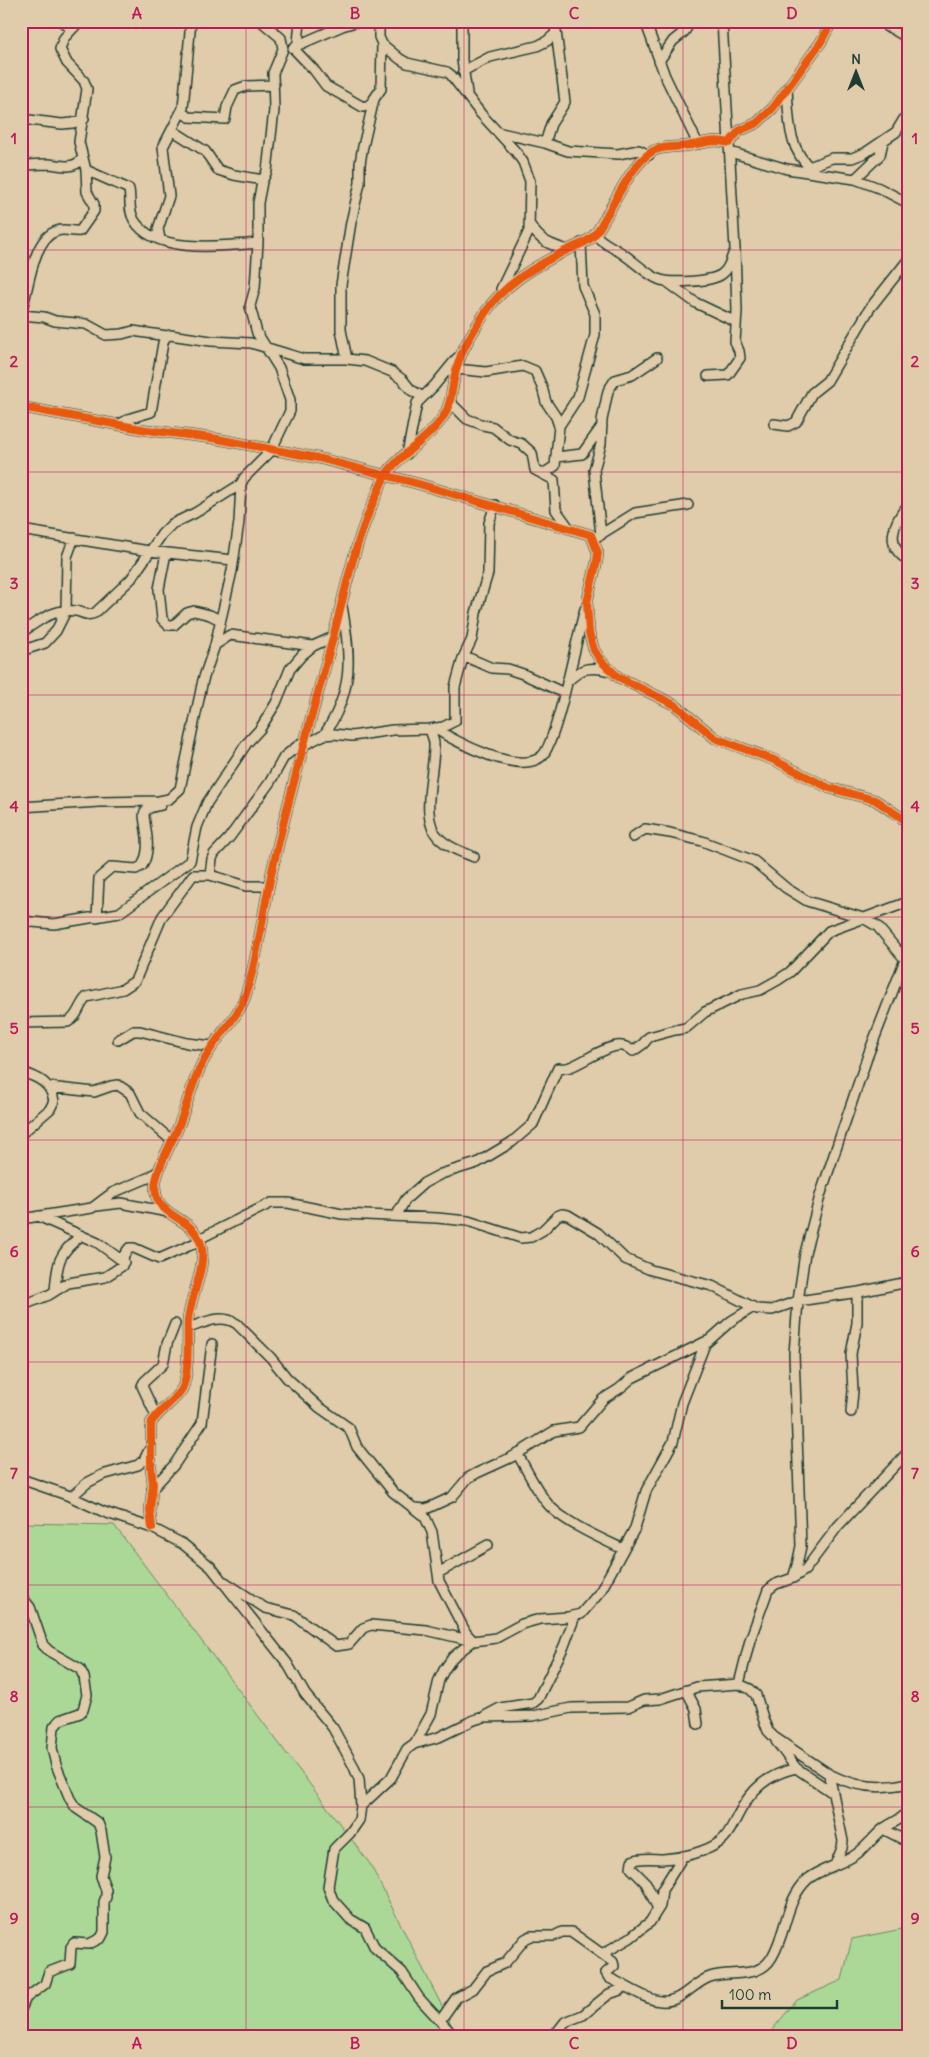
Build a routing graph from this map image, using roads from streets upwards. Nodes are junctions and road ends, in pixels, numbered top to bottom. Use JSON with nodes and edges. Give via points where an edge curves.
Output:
{"nodes":[{"id":1,"x":61,"y":21,"type":"edge"},
{"id":2,"x":80,"y":21,"type":"edge"},
{"id":3,"x":192,"y":21,"type":"edge"},
{"id":4,"x":261,"y":21,"type":"edge"},
{"id":5,"x":300,"y":21,"type":"edge"},
{"id":6,"x":359,"y":21,"type":"edge"},
{"id":7,"x":379,"y":21,"type":"edge"},
{"id":8,"x":462,"y":21,"type":"edge"},
{"id":9,"x":645,"y":21,"type":"edge"},
{"id":10,"x":691,"y":21,"type":"edge"},
{"id":11,"x":722,"y":21,"type":"edge"},
{"id":12,"x":832,"y":21,"type":"edge"},
{"id":13,"x":900,"y":21,"type":"edge"},
{"id":14,"x":883,"y":24,"type":"edge"},
{"id":15,"x":557,"y":26,"type":"edge"},
{"id":16,"x":72,"y":29,"type":"junction"},
{"id":17,"x":908,"y":38,"type":"edge"},
{"id":18,"x":382,"y":44,"type":"junction"},
{"id":19,"x":294,"y":47,"type":"junction"},
{"id":20,"x":279,"y":58,"type":"junction"},
{"id":21,"x":659,"y":62,"type":"junction"},
{"id":22,"x":462,"y":71,"type":"junction"},
{"id":23,"x":274,"y":84,"type":"junction"},
{"id":24,"x":788,"y":88,"type":"junction"},
{"id":25,"x":467,"y":96,"type":"junction"},
{"id":26,"x":374,"y":99,"type":"junction"},
{"id":27,"x":181,"y":112,"type":"junction"},
{"id":28,"x":908,"y":112,"type":"edge"},
{"id":29,"x":21,"y":119,"type":"edge"},
{"id":30,"x":84,"y":119,"type":"junction"},
{"id":31,"x":172,"y":130,"type":"junction"},
{"id":32,"x":501,"y":134,"type":"junction"},
{"id":33,"x":883,"y":142,"type":"junction"},
{"id":34,"x":545,"y":143,"type":"junction"},
{"id":35,"x":698,"y":144,"type":"junction"},
{"id":36,"x":729,"y":147,"type":"junction"},
{"id":37,"x":649,"y":154,"type":"junction"},
{"id":38,"x":82,"y":159,"type":"junction"},
{"id":39,"x":21,"y":165,"type":"edge"},
{"id":40,"x":813,"y":169,"type":"junction"},
{"id":41,"x":86,"y":170,"type":"junction"},
{"id":42,"x":855,"y":179,"type":"junction"},
{"id":43,"x":263,"y":180,"type":"junction"},
{"id":44,"x":908,"y":202,"type":"edge"},
{"id":45,"x":530,"y":225,"type":"junction"},
{"id":46,"x":595,"y":234,"type":"junction"},
{"id":47,"x":160,"y":239,"type":"junction"},
{"id":48,"x":258,"y":243,"type":"junction"},
{"id":49,"x":581,"y":243,"type":"junction"},
{"id":50,"x":735,"y":249,"type":"junction"},
{"id":51,"x":567,"y":250,"type":"junction"},
{"id":52,"x":908,"y":260,"type":"edge"},
{"id":53,"x":904,"y":272,"type":"edge"},
{"id":54,"x":666,"y":281,"type":"junction"},
{"id":55,"x":498,"y":296,"type":"junction"},
{"id":56,"x":21,"y":314,"type":"edge"},
{"id":57,"x":736,"y":322,"type":"junction"},
{"id":58,"x":166,"y":336,"type":"junction"},
{"id":59,"x":268,"y":349,"type":"junction"},
{"id":60,"x":462,"y":352,"type":"junction"},
{"id":61,"x":657,"y":358,"type":"dead end"},
{"id":62,"x":347,"y":359,"type":"junction"},
{"id":63,"x":456,"y":369,"type":"junction"},
{"id":64,"x":708,"y":376,"type":"dead end"},
{"id":65,"x":422,"y":397,"type":"junction"},
{"id":66,"x":450,"y":402,"type":"junction"},
{"id":67,"x":21,"y":407,"type":"edge"},
{"id":68,"x":774,"y":424,"type":"dead end"},
{"id":69,"x":118,"y":425,"type":"junction"},
{"id":70,"x":559,"y":426,"type":"junction"},
{"id":71,"x":602,"y":426,"type":"junction"},
{"id":72,"x":271,"y":451,"type":"junction"},
{"id":73,"x":407,"y":454,"type":"junction"},
{"id":74,"x":556,"y":457,"type":"junction"},
{"id":75,"x":543,"y":474,"type":"junction"},
{"id":76,"x":386,"y":475,"type":"junction"},
{"id":77,"x":241,"y":484,"type":"junction"},
{"id":78,"x":495,"y":505,"type":"junction"},
{"id":79,"x":688,"y":505,"type":"dead end"},
{"id":80,"x":908,"y":505,"type":"edge"},
{"id":81,"x":570,"y":528,"type":"junction"},
{"id":82,"x":21,"y":530,"type":"edge"},
{"id":83,"x":597,"y":537,"type":"junction"},
{"id":84,"x":74,"y":538,"type":"junction"},
{"id":85,"x":149,"y":551,"type":"junction"},
{"id":86,"x":166,"y":553,"type":"junction"},
{"id":87,"x":233,"y":560,"type":"junction"},
{"id":88,"x":908,"y":560,"type":"edge"},
{"id":89,"x":587,"y":602,"type":"junction"},
{"id":90,"x":342,"y":604,"type":"junction"},
{"id":91,"x":66,"y":611,"type":"junction"},
{"id":92,"x":220,"y":620,"type":"junction"},
{"id":93,"x":21,"y":633,"type":"edge"},
{"id":94,"x":333,"y":637,"type":"junction"},
{"id":95,"x":214,"y":644,"type":"junction"},
{"id":96,"x":313,"y":646,"type":"junction"},
{"id":97,"x":21,"y":651,"type":"edge"},
{"id":98,"x":464,"y":656,"type":"junction"},
{"id":99,"x":611,"y":671,"type":"junction"},
{"id":100,"x":566,"y":683,"type":"junction"},
{"id":101,"x":564,"y":693,"type":"junction"},
{"id":102,"x":432,"y":729,"type":"junction"},
{"id":103,"x":324,"y":735,"type":"junction"},
{"id":104,"x":305,"y":742,"type":"junction"},
{"id":105,"x":181,"y":785,"type":"junction"},
{"id":106,"x":21,"y":807,"type":"edge"},
{"id":107,"x":908,"y":822,"type":"edge"},
{"id":108,"x":633,"y":837,"type":"dead end"},
{"id":109,"x":474,"y":857,"type":"dead end"},
{"id":110,"x":210,"y":875,"type":"junction"},
{"id":111,"x":269,"y":886,"type":"junction"},
{"id":112,"x":908,"y":902,"type":"edge"},
{"id":113,"x":97,"y":918,"type":"junction"},
{"id":114,"x":863,"y":918,"type":"junction"},
{"id":115,"x":21,"y":921,"type":"edge"},
{"id":116,"x":907,"y":958,"type":"edge"},
{"id":117,"x":21,"y":1023,"type":"edge"},
{"id":118,"x":118,"y":1040,"type":"dead end"},
{"id":119,"x":212,"y":1046,"type":"junction"},
{"id":120,"x":21,"y":1072,"type":"edge"},
{"id":121,"x":50,"y":1087,"type":"junction"},
{"id":122,"x":21,"y":1134,"type":"edge"},
{"id":123,"x":171,"y":1140,"type":"junction"},
{"id":124,"x":158,"y":1171,"type":"junction"},
{"id":125,"x":97,"y":1206,"type":"junction"},
{"id":126,"x":169,"y":1212,"type":"junction"},
{"id":127,"x":37,"y":1216,"type":"junction"},
{"id":128,"x":396,"y":1216,"type":"junction"},
{"id":129,"x":21,"y":1219,"type":"edge"},
{"id":130,"x":81,"y":1236,"type":"junction"},
{"id":131,"x":199,"y":1240,"type":"junction"},
{"id":132,"x":124,"y":1262,"type":"junction"},
{"id":133,"x":908,"y":1282,"type":"edge"},
{"id":134,"x":55,"y":1292,"type":"junction"},
{"id":135,"x":859,"y":1292,"type":"junction"},
{"id":136,"x":798,"y":1301,"type":"junction"},
{"id":137,"x":741,"y":1302,"type":"junction"},
{"id":138,"x":21,"y":1306,"type":"edge"},
{"id":139,"x":752,"y":1308,"type":"junction"},
{"id":140,"x":731,"y":1321,"type":"junction"},
{"id":141,"x":175,"y":1324,"type":"dead end"},
{"id":142,"x":188,"y":1328,"type":"junction"},
{"id":143,"x":707,"y":1341,"type":"junction"},
{"id":144,"x":212,"y":1344,"type":"dead end"},
{"id":145,"x":851,"y":1412,"type":"dead end"},
{"id":146,"x":156,"y":1416,"type":"junction"},
{"id":147,"x":151,"y":1446,"type":"junction"},
{"id":148,"x":908,"y":1452,"type":"edge"},
{"id":149,"x":517,"y":1453,"type":"junction"},
{"id":150,"x":21,"y":1479,"type":"edge"},
{"id":151,"x":152,"y":1490,"type":"junction"},
{"id":152,"x":71,"y":1497,"type":"junction"},
{"id":153,"x":415,"y":1508,"type":"junction"},
{"id":154,"x":152,"y":1528,"type":"junction"},
{"id":155,"x":488,"y":1545,"type":"dead end"},
{"id":156,"x":623,"y":1550,"type":"junction"},
{"id":157,"x":438,"y":1573,"type":"junction"},
{"id":158,"x":793,"y":1578,"type":"junction"},
{"id":159,"x":221,"y":1580,"type":"junction"},
{"id":160,"x":21,"y":1596,"type":"edge"},
{"id":161,"x":575,"y":1616,"type":"junction"},
{"id":162,"x":473,"y":1641,"type":"junction"},
{"id":163,"x":739,"y":1684,"type":"junction"},
{"id":164,"x":686,"y":1690,"type":"junction"},
{"id":165,"x":484,"y":1717,"type":"junction"},
{"id":166,"x":698,"y":1724,"type":"dead end"},
{"id":167,"x":774,"y":1737,"type":"junction"},
{"id":168,"x":415,"y":1744,"type":"junction"},
{"id":169,"x":796,"y":1768,"type":"junction"},
{"id":170,"x":829,"y":1774,"type":"junction"},
{"id":171,"x":908,"y":1782,"type":"edge"},
{"id":172,"x":833,"y":1793,"type":"junction"},
{"id":173,"x":361,"y":1806,"type":"junction"},
{"id":174,"x":908,"y":1812,"type":"edge"},
{"id":175,"x":883,"y":1829,"type":"junction"},
{"id":176,"x":908,"y":1842,"type":"edge"},
{"id":177,"x":683,"y":1856,"type":"junction"},
{"id":178,"x":835,"y":1865,"type":"junction"},
{"id":179,"x":658,"y":1909,"type":"junction"},
{"id":180,"x":602,"y":1954,"type":"junction"},
{"id":181,"x":625,"y":1986,"type":"junction"},
{"id":182,"x":21,"y":2009,"type":"edge"},
{"id":183,"x":440,"y":2021,"type":"junction"},
{"id":184,"x":454,"y":2036,"type":"edge"},
{"id":185,"x":550,"y":2036,"type":"edge"}],
"edges":[{"from":1,"to":16,"type":"street"},
{"from":2,"to":16,"type":"street"},
{"from":3,"to":27,"type":"street"},
{"from":4,"to":20,"type":"street","via":[[281,38],[283,49]]},
{"from":5,"to":19,"type":"street","via":[[299,41]]},
{"from":6,"to":19,"type":"street"},
{"from":7,"to":18,"type":"street"},
{"from":8,"to":22,"type":"street"},
{"from":9,"to":21,"type":"street"},
{"from":10,"to":21,"type":"street"},
{"from":11,"to":36,"type":"street"},
{"from":12,"to":24,"type":"street"},
{"from":13,"to":14,"type":"street"},
{"from":14,"to":17,"type":"street"},
{"from":15,"to":22,"type":"street","via":[[552,37],[538,46],[490,57]]},
{"from":15,"to":34,"type":"street","via":[[565,102],[551,124]]},
{"from":16,"to":30,"type":"street","via":[[60,49],[67,63],[86,85]]},
{"from":18,"to":25,"type":"street","via":[[404,62],[447,72]]},
{"from":18,"to":26,"type":"street","via":[[381,89]]},
{"from":19,"to":20,"type":"street"},
{"from":19,"to":26,"type":"street","via":[[328,88],[363,106]]},
{"from":20,"to":23,"type":"street","via":[[273,74]]},
{"from":21,"to":35,"type":"street"},
{"from":22,"to":25,"type":"street"},
{"from":23,"to":27,"type":"street","via":[[235,90],[225,119],[189,117]]},
{"from":23,"to":43,"type":"street","via":[[270,146]]},
{"from":24,"to":36,"type":"street","via":[[771,111],[757,123],[739,131]]},
{"from":24,"to":40,"type":"street","via":[[791,135],[800,158]]},
{"from":25,"to":32,"type":"street"},
{"from":26,"to":62,"type":"street","via":[[362,151],[360,183],[341,285],[342,330]]},
{"from":27,"to":31,"type":"street"},
{"from":28,"to":33,"type":"street","via":[[896,132]]},
{"from":29,"to":30,"type":"street","via":[[62,124]]},
{"from":30,"to":38,"type":"street","via":[[79,142]]},
{"from":31,"to":43,"type":"street","via":[[204,151],[218,170]]},
{"from":31,"to":47,"type":"street","via":[[163,147],[169,196],[158,229]]},
{"from":32,"to":34,"type":"street"},
{"from":32,"to":45,"type":"street","via":[[523,162],[530,181]]},
{"from":33,"to":40,"type":"street","via":[[855,157],[832,158]]},
{"from":33,"to":42,"type":"street","via":[[880,155]]},
{"from":34,"to":37,"type":"street","via":[[568,152],[618,154],[639,150]]},
{"from":35,"to":36,"type":"street","via":[[713,140]]},
{"from":35,"to":37,"type":"street","via":[[660,149]]},
{"from":36,"to":40,"type":"street","via":[[782,168]]},
{"from":36,"to":50,"type":"street"},
{"from":37,"to":46,"type":"street","via":[[625,184]]},
{"from":38,"to":39,"type":"street","via":[[67,167]]},
{"from":38,"to":41,"type":"street"},
{"from":40,"to":42,"type":"street"},
{"from":41,"to":47,"type":"street","via":[[129,189],[134,219],[141,229]]},
{"from":41,"to":56,"type":"street","via":[[87,192],[94,204],[92,215],[80,232],[56,231],[40,243]]},
{"from":42,"to":44,"type":"street"},
{"from":43,"to":48,"type":"street","via":[[258,204]]},
{"from":45,"to":51,"type":"street","via":[[546,243]]},
{"from":45,"to":55,"type":"street","via":[[527,238]]},
{"from":46,"to":49,"type":"street"},
{"from":46,"to":54,"type":"street","via":[[646,272]]},
{"from":47,"to":48,"type":"street","via":[[171,245]]},
{"from":48,"to":59,"type":"street","via":[[250,306],[257,334]]},
{"from":49,"to":51,"type":"street"},
{"from":49,"to":70,"type":"street","via":[[583,286],[595,314],[595,334],[578,397]]},
{"from":50,"to":54,"type":"street","via":[[728,268],[718,277]]},
{"from":50,"to":57,"type":"street"},
{"from":51,"to":55,"type":"street","via":[[508,285]]},
{"from":52,"to":53,"type":"street"},
{"from":53,"to":68,"type":"street","via":[[857,328],[827,381],[809,397],[796,422],[788,426]]},
{"from":54,"to":57,"type":"street","via":[[696,303]]},
{"from":55,"to":60,"type":"street"},
{"from":56,"to":58,"type":"street","via":[[86,324],[106,335],[133,330]]},
{"from":57,"to":64,"type":"street","via":[[738,362],[728,375]]},
{"from":58,"to":59,"type":"street","via":[[250,344]]},
{"from":58,"to":69,"type":"street","via":[[154,385],[153,409]]},
{"from":59,"to":62,"type":"street","via":[[304,359]]},
{"from":59,"to":72,"type":"street","via":[[279,368],[290,406]]},
{"from":60,"to":63,"type":"street"},
{"from":60,"to":65,"type":"street"},
{"from":61,"to":71,"type":"street","via":[[632,375],[612,382]]},
{"from":62,"to":65,"type":"street","via":[[365,361],[392,372]]},
{"from":63,"to":66,"type":"street"},
{"from":63,"to":70,"type":"street","via":[[486,372],[523,366],[533,369]]},
{"from":65,"to":73,"type":"street","via":[[416,405]]},
{"from":66,"to":73,"type":"street","via":[[441,420]]},
{"from":66,"to":75,"type":"street","via":[[467,419],[493,427],[510,440],[522,444],[532,453],[535,470]]},
{"from":67,"to":69,"type":"street"},
{"from":69,"to":72,"type":"street","via":[[212,438]]},
{"from":70,"to":74,"type":"street"},
{"from":71,"to":74,"type":"street","via":[[582,454]]},
{"from":71,"to":83,"type":"street","via":[[594,470]]},
{"from":72,"to":76,"type":"street","via":[[318,458]]},
{"from":72,"to":77,"type":"street"},
{"from":73,"to":76,"type":"street"},
{"from":74,"to":75,"type":"street","via":[[555,466]]},
{"from":75,"to":81,"type":"street","via":[[555,481],[556,510]]},
{"from":76,"to":78,"type":"street"},
{"from":76,"to":90,"type":"street","via":[[364,528]]},
{"from":77,"to":85,"type":"street","via":[[172,524]]},
{"from":77,"to":87,"type":"street"},
{"from":78,"to":81,"type":"street"},
{"from":78,"to":98,"type":"street","via":[[489,523],[488,573],[472,639]]},
{"from":79,"to":83,"type":"street","via":[[636,513]]},
{"from":80,"to":88,"type":"street","via":[[892,539],[894,549]]},
{"from":81,"to":83,"type":"street"},
{"from":82,"to":84,"type":"street"},
{"from":83,"to":89,"type":"street","via":[[597,562]]},
{"from":84,"to":85,"type":"street"},
{"from":84,"to":91,"type":"street","via":[[67,556]]},
{"from":85,"to":86,"type":"street"},
{"from":85,"to":91,"type":"street","via":[[131,579],[95,614]]},
{"from":86,"to":87,"type":"street"},
{"from":86,"to":92,"type":"street","via":[[159,589],[162,619],[168,625],[174,625],[187,613],[196,611]]},
{"from":87,"to":92,"type":"street"},
{"from":89,"to":99,"type":"street","via":[[591,642],[601,661]]},
{"from":89,"to":100,"type":"street"},
{"from":90,"to":94,"type":"street"},
{"from":90,"to":103,"type":"street","via":[[348,643],[347,682],[333,722]]},
{"from":91,"to":93,"type":"street","via":[[43,617]]},
{"from":91,"to":97,"type":"street","via":[[46,643]]},
{"from":92,"to":95,"type":"street"},
{"from":94,"to":96,"type":"street"},
{"from":94,"to":104,"type":"street"},
{"from":95,"to":96,"type":"street","via":[[230,636]]},
{"from":95,"to":105,"type":"street","via":[[203,680]]},
{"from":96,"to":113,"type":"street","via":[[290,668],[282,691],[260,729],[214,791],[201,815],[190,861],[119,913]]},
{"from":98,"to":101,"type":"street","via":[[492,668],[523,674]]},
{"from":98,"to":102,"type":"street","via":[[455,687],[455,720]]},
{"from":99,"to":100,"type":"street","via":[[600,668],[582,670]]},
{"from":99,"to":107,"type":"street","via":[[675,705],[715,738],[774,760],[829,788],[875,800]]},
{"from":100,"to":101,"type":"street"},
{"from":101,"to":102,"type":"street","via":[[546,751],[531,761],[481,754]]},
{"from":102,"to":103,"type":"street","via":[[393,730],[366,736]]},
{"from":102,"to":109,"type":"street","via":[[430,825],[440,839]]},
{"from":103,"to":104,"type":"street"},
{"from":104,"to":110,"type":"street","via":[[284,757],[270,782],[214,854]]},
{"from":104,"to":111,"type":"street"},
{"from":105,"to":106,"type":"street","via":[[175,795],[159,801]]},
{"from":105,"to":113,"type":"street","via":[[176,800],[150,807],[144,814],[146,854],[142,866],[136,869],[112,867],[99,878]]},
{"from":108,"to":114,"type":"street","via":[[648,829],[702,841],[757,863],[786,888],[808,901]]},
{"from":110,"to":111,"type":"street","via":[[246,886]]},
{"from":110,"to":117,"type":"street","via":[[193,876],[182,888],[162,917],[138,976],[130,985],[87,997],[74,1020]]},
{"from":111,"to":119,"type":"street","via":[[246,996]]},
{"from":112,"to":114,"type":"street"},
{"from":113,"to":115,"type":"street","via":[[54,924]]},
{"from":114,"to":116,"type":"street","via":[[880,929]]},
{"from":114,"to":128,"type":"street","via":[[825,934],[778,980],[705,1012],[687,1028],[650,1036],[633,1051],[618,1046],[603,1050],[572,1067],[558,1068],[533,1124],[512,1142],[477,1163],[424,1183],[406,1199]]},
{"from":116,"to":136,"type":"street","via":[[868,1055],[820,1196],[805,1252]]},
{"from":118,"to":119,"type":"street","via":[[133,1031],[140,1031]]},
{"from":119,"to":123,"type":"street"},
{"from":120,"to":121,"type":"street","via":[[37,1077]]},
{"from":121,"to":122,"type":"street","via":[[54,1101],[52,1107]]},
{"from":121,"to":123,"type":"street","via":[[94,1092],[121,1086],[131,1094],[140,1113]]},
{"from":123,"to":124,"type":"street"},
{"from":124,"to":125,"type":"street","via":[[112,1193]]},
{"from":124,"to":126,"type":"street","via":[[157,1201]]},
{"from":125,"to":126,"type":"street","via":[[121,1203]]},
{"from":125,"to":127,"type":"street"},
{"from":126,"to":131,"type":"street","via":[[184,1222]]},
{"from":127,"to":129,"type":"street"},
{"from":127,"to":130,"type":"street"},
{"from":128,"to":131,"type":"street","via":[[342,1214],[288,1203],[271,1203]]},
{"from":128,"to":137,"type":"street","via":[[468,1221],[521,1238],[543,1230],[559,1215],[568,1215],[598,1233],[625,1259],[651,1270],[712,1286]]},
{"from":130,"to":132,"type":"street","via":[[98,1243]]},
{"from":130,"to":134,"type":"street","via":[[60,1257]]},
{"from":131,"to":132,"type":"street","via":[[160,1259],[131,1247],[125,1253]]},
{"from":131,"to":142,"type":"street","via":[[202,1254]]},
{"from":132,"to":134,"type":"street","via":[[105,1277],[68,1283]]},
{"from":133,"to":135,"type":"street"},
{"from":134,"to":138,"type":"street"},
{"from":135,"to":136,"type":"street"},
{"from":135,"to":145,"type":"street","via":[[851,1354]]},
{"from":136,"to":139,"type":"street","via":[[772,1310]]},
{"from":136,"to":158,"type":"street","via":[[794,1354],[801,1546]]},
{"from":137,"to":139,"type":"street"},
{"from":137,"to":140,"type":"street"},
{"from":139,"to":140,"type":"street"},
{"from":140,"to":143,"type":"street"},
{"from":141,"to":146,"type":"street","via":[[163,1364],[142,1386]]},
{"from":142,"to":146,"type":"street","via":[[184,1384],[170,1404]]},
{"from":142,"to":153,"type":"street","via":[[221,1318],[237,1324],[287,1378],[352,1431],[354,1443],[394,1492]]},
{"from":143,"to":149,"type":"street","via":[[632,1378],[603,1399],[579,1427],[554,1432]]},
{"from":143,"to":156,"type":"street","via":[[682,1403],[673,1442],[646,1491],[637,1523]]},
{"from":144,"to":151,"type":"street","via":[[202,1423],[174,1465]]},
{"from":146,"to":147,"type":"street","via":[[151,1423]]},
{"from":147,"to":151,"type":"street"},
{"from":147,"to":152,"type":"street","via":[[138,1465],[102,1475]]},
{"from":148,"to":158,"type":"street","via":[[838,1526],[810,1565]]},
{"from":149,"to":153,"type":"street","via":[[468,1478],[452,1497],[426,1509]]},
{"from":149,"to":156,"type":"street","via":[[552,1508]]},
{"from":150,"to":152,"type":"street"},
{"from":151,"to":154,"type":"street"},
{"from":152,"to":154,"type":"street"},
{"from":153,"to":157,"type":"street","via":[[429,1523]]},
{"from":154,"to":159,"type":"street","via":[[182,1544],[211,1567]]},
{"from":155,"to":157,"type":"street"},
{"from":156,"to":161,"type":"street","via":[[600,1592],[583,1612]]},
{"from":157,"to":162,"type":"street","via":[[442,1587]]},
{"from":158,"to":163,"type":"street","via":[[768,1590],[748,1646]]},
{"from":159,"to":162,"type":"street","via":[[265,1608],[294,1615],[336,1646],[349,1644],[363,1628],[371,1625],[426,1630]]},
{"from":159,"to":173,"type":"street","via":[[287,1663],[305,1694],[333,1728],[358,1775]]},
{"from":160,"to":182,"type":"street","via":[[30,1607],[43,1645],[80,1669],[84,1677],[87,1696],[83,1710],[60,1720],[54,1727],[52,1748],[70,1800],[98,1823],[105,1857],[101,1876],[106,1890],[101,1937],[89,1944],[74,1943],[70,1964],[49,1972],[45,1984],[26,1998]]},
{"from":161,"to":162,"type":"street","via":[[540,1619],[522,1624],[496,1638]]},
{"from":161,"to":165,"type":"street","via":[[538,1699],[524,1706],[500,1708]]},
{"from":162,"to":168,"type":"street","via":[[453,1657],[444,1670],[431,1714]]},
{"from":163,"to":164,"type":"street"},
{"from":163,"to":167,"type":"street","via":[[756,1695],[768,1731]]},
{"from":164,"to":165,"type":"street","via":[[660,1699],[644,1700],[628,1708],[570,1708],[533,1716]]},
{"from":164,"to":166,"type":"street","via":[[696,1709]]},
{"from":165,"to":168,"type":"street"},
{"from":167,"to":169,"type":"street"},
{"from":167,"to":170,"type":"street"},
{"from":168,"to":173,"type":"street","via":[[407,1749],[391,1778]]},
{"from":169,"to":172,"type":"street"},
{"from":169,"to":177,"type":"street","via":[[770,1777],[757,1787],[720,1842]]},
{"from":170,"to":171,"type":"street","via":[[870,1787]]},
{"from":170,"to":172,"type":"street"},
{"from":172,"to":178,"type":"street","via":[[843,1841]]},
{"from":173,"to":183,"type":"street","via":[[357,1823],[334,1847],[328,1890],[332,1900],[350,1919],[365,1928],[375,1948],[402,1972]]},
{"from":174,"to":175,"type":"street"},
{"from":175,"to":176,"type":"street"},
{"from":175,"to":178,"type":"street","via":[[852,1857]]},
{"from":177,"to":179,"type":"street","via":[[662,1890]]},
{"from":177,"to":179,"type":"street","via":[[632,1861],[631,1868],[646,1883]]},
{"from":178,"to":181,"type":"street","via":[[810,1878],[797,1892],[790,1904],[780,1942],[763,1968],[742,1974],[712,1976],[700,1980],[684,1995],[663,2001],[653,2000]]},
{"from":179,"to":180,"type":"street","via":[[650,1922]]},
{"from":180,"to":181,"type":"street","via":[[614,1963],[606,1975]]},
{"from":180,"to":183,"type":"street","via":[[571,1932],[531,1936],[505,1963],[487,1971],[473,1990],[456,1998]]},
{"from":181,"to":185,"type":"street","via":[[609,1994],[583,2015],[565,2022]]},
{"from":183,"to":184,"type":"street"}]}
